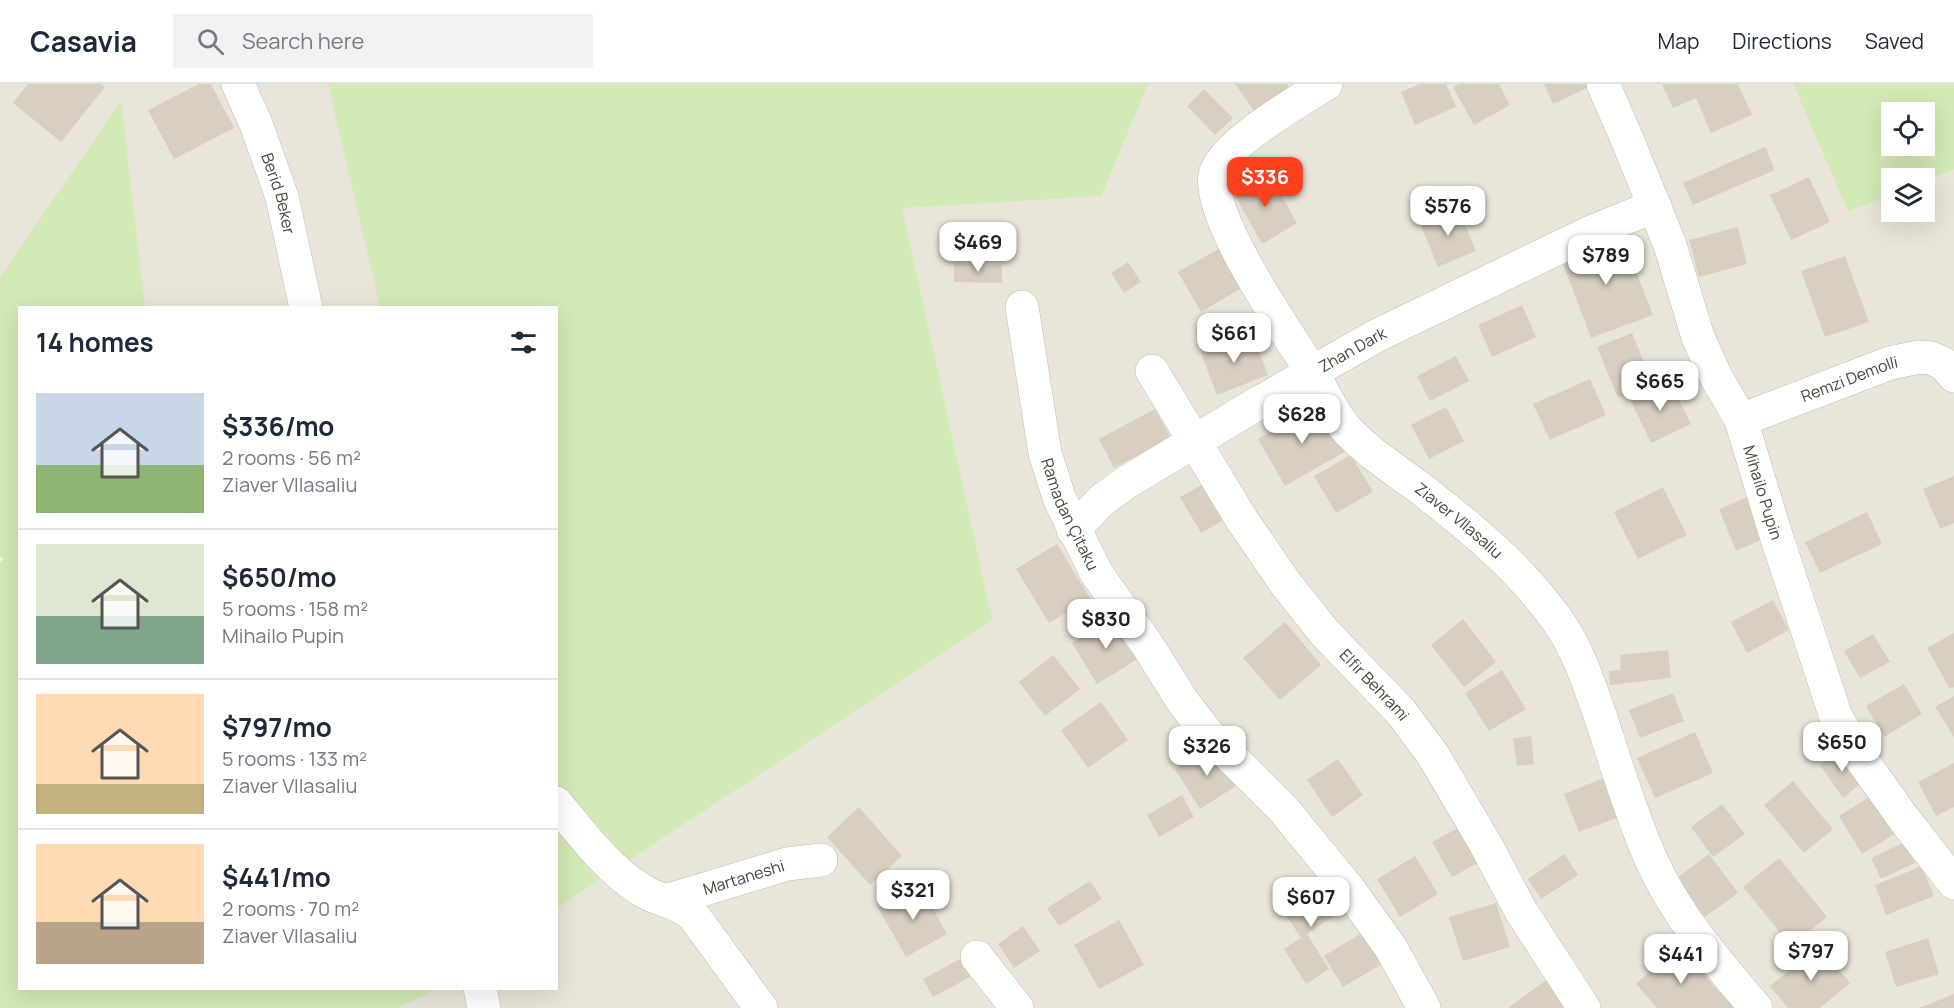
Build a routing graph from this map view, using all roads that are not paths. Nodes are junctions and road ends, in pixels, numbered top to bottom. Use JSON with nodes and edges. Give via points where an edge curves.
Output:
{"nodes":[{"id":1,"x":238,"y":84,"type":"edge"},
{"id":2,"x":1326,"y":84,"type":"edge"},
{"id":3,"x":1603,"y":84,"type":"edge"},
{"id":4,"x":1655,"y":206,"type":"junction"},
{"id":5,"x":306,"y":306,"type":"edge"},
{"id":6,"x":1022,"y":307,"type":"dead end"},
{"id":7,"x":1152,"y":371,"type":"dead end"},
{"id":8,"x":1312,"y":372,"type":"junction"},
{"id":9,"x":1954,"y":376,"type":"edge"},
{"id":10,"x":1741,"y":420,"type":"junction"},
{"id":11,"x":1195,"y":442,"type":"junction"},
{"id":12,"x":1073,"y":530,"type":"junction"},
{"id":13,"x":558,"y":805,"type":"edge"},
{"id":14,"x":821,"y":860,"type":"dead end"},
{"id":15,"x":1954,"y":883,"type":"edge"},
{"id":16,"x":669,"y":900,"type":"junction"},
{"id":17,"x":977,"y":957,"type":"dead end"},
{"id":18,"x":480,"y":990,"type":"edge"},
{"id":19,"x":484,"y":1008,"type":"edge"},
{"id":20,"x":761,"y":1008,"type":"edge"},
{"id":21,"x":1017,"y":1008,"type":"edge"},
{"id":22,"x":1424,"y":1008,"type":"edge"},
{"id":23,"x":1584,"y":1008,"type":"edge"},
{"id":24,"x":1756,"y":1008,"type":"edge"}],
"edges":[{"from":1,"to":5,"type":"street","name":"Berid Beker","via":[[282,197]]},
{"from":2,"to":8,"type":"street","name":"Ziaver Vllasaliu","via":[[1237,144],[1215,173],[1215,192],[1234,244]]},
{"from":3,"to":4,"type":"street","name":"Mihailo Pupin"},
{"from":4,"to":8,"type":"street","name":"Zhan Dark","via":[[1425,312]]},
{"from":4,"to":10,"type":"street","name":"Mihailo Pupin","via":[[1698,337]]},
{"from":6,"to":12,"type":"street","name":"Ramadan Çitaku","via":[[1045,453]]},
{"from":7,"to":11,"type":"street","name":"Elfir Behrami"},
{"from":8,"to":11,"type":"street","name":"Zhan Dark"},
{"from":8,"to":24,"type":"street","name":"Ziaver Vllasaliu","via":[[1346,428],[1377,459],[1416,485],[1508,561],[1558,622],[1586,674],[1645,847],[1666,891],[1697,937]]},
{"from":9,"to":10,"type":"street","name":"Remzi Demolli","via":[[1944,364],[1918,357],[1890,363]]},
{"from":10,"to":15,"type":"street","name":"Mihailo Pupin","via":[[1836,717],[1859,756]]},
{"from":11,"to":12,"type":"street","name":"Zhan Dark","via":[[1102,500]]},
{"from":11,"to":23,"type":"street","name":"Elfir Behrami","via":[[1286,584],[1325,633],[1401,712],[1432,755],[1521,910]]},
{"from":12,"to":22,"type":"street","name":"Ramadan Çitaku","via":[[1097,574],[1183,702],[1207,733],[1284,810],[1351,892],[1390,948]]},
{"from":13,"to":16,"type":"street","name":"Martaneshi","via":[[631,884],[647,894]]},
{"from":14,"to":16,"type":"street","name":"Martaneshi","via":[[786,864]]},
{"from":16,"to":20,"type":"street","name":"Martaneshi","via":[[693,915]]},
{"from":17,"to":21,"type":"street"},
{"from":18,"to":19,"type":"street"}]}
